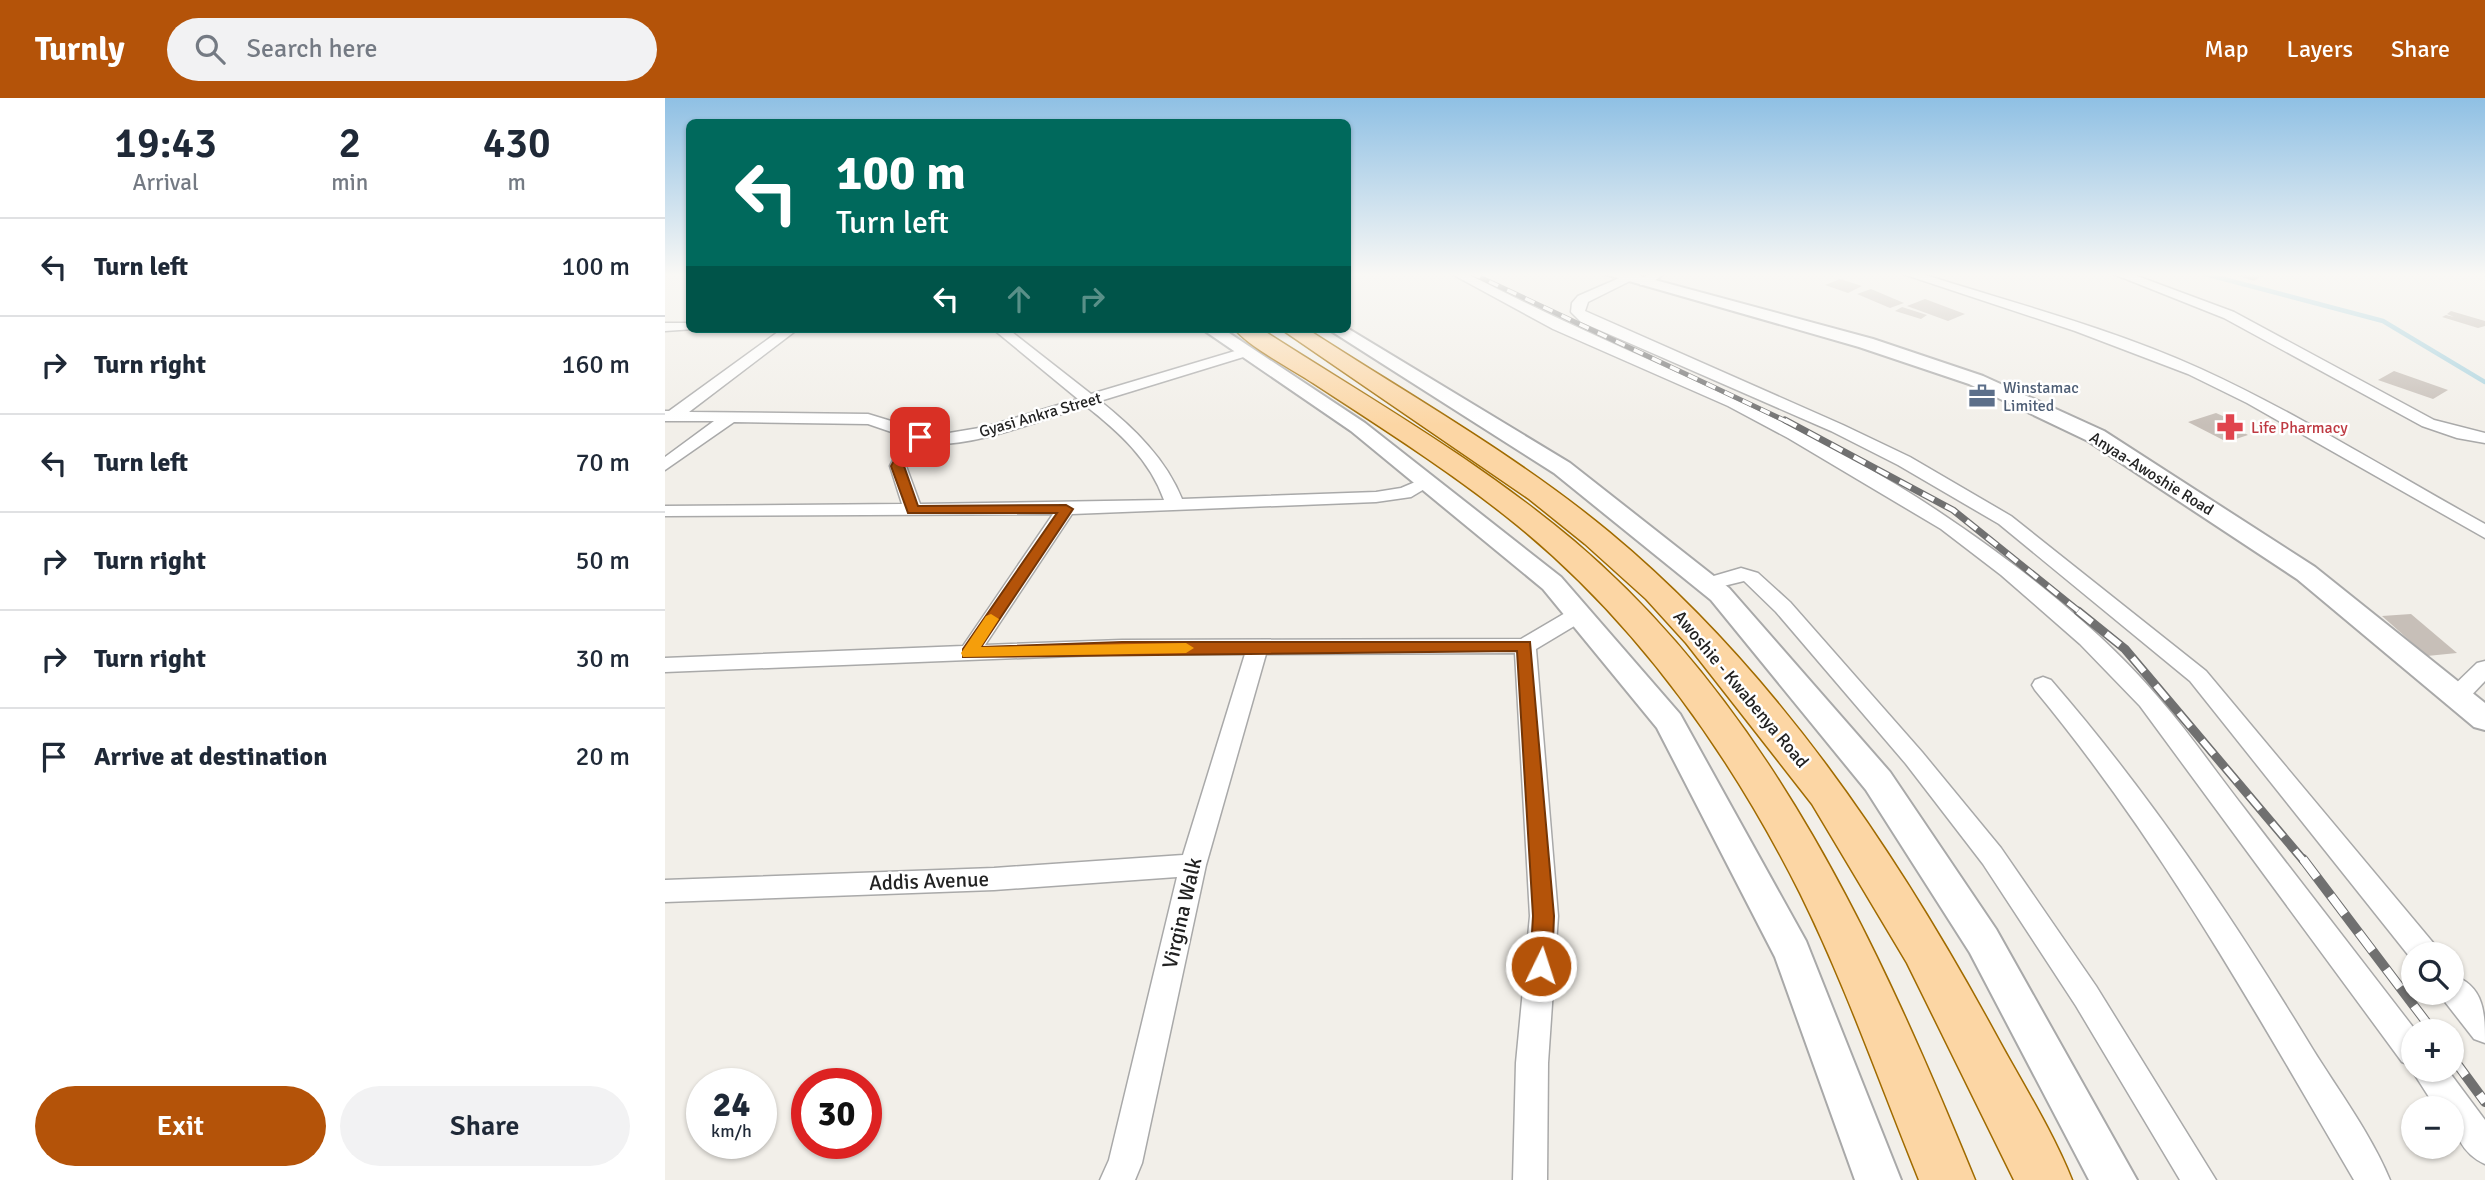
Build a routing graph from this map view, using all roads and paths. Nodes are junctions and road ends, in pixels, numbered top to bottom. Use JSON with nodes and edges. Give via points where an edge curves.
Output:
{"nodes":[{"id":1,"x":1553,"y":323,"type":"edge"},
{"id":2,"x":1598,"y":323,"type":"edge"},
{"id":3,"x":1796,"y":323,"type":"edge"},
{"id":4,"x":2067,"y":323,"type":"edge"},
{"id":5,"x":2243,"y":323,"type":"edge"},
{"id":6,"x":665,"y":327,"type":"edge"},
{"id":7,"x":686,"y":327,"type":"edge"},
{"id":8,"x":785,"y":333,"type":"edge"},
{"id":9,"x":1004,"y":333,"type":"edge"},
{"id":10,"x":1247,"y":333,"type":"edge"},
{"id":11,"x":1283,"y":337,"type":"edge"},
{"id":12,"x":1090,"y":400,"type":"junction"},
{"id":13,"x":669,"y":416,"type":"edge"},
{"id":14,"x":730,"y":417,"type":"junction"},
{"id":15,"x":920,"y":437,"type":"junction"},
{"id":16,"x":2485,"y":438,"type":"edge"},
{"id":17,"x":665,"y":466,"type":"edge"},
{"id":18,"x":1427,"y":482,"type":"junction"},
{"id":19,"x":1175,"y":505,"type":"junction"},
{"id":20,"x":1066,"y":509,"type":"junction"},
{"id":21,"x":913,"y":510,"type":"junction"},
{"id":22,"x":665,"y":511,"type":"edge"},
{"id":23,"x":2485,"y":532,"type":"edge"},
{"id":24,"x":1707,"y":584,"type":"junction"},
{"id":25,"x":1579,"y":614,"type":"junction"},
{"id":26,"x":1525,"y":646,"type":"junction"},
{"id":27,"x":1257,"y":649,"type":"junction"},
{"id":28,"x":969,"y":653,"type":"junction"},
{"id":29,"x":665,"y":665,"type":"edge"},
{"id":30,"x":2485,"y":668,"type":"edge"},
{"id":31,"x":2043,"y":685,"type":"dead end"},
{"id":32,"x":2456,"y":696,"type":"junction"},
{"id":33,"x":2485,"y":719,"type":"edge"},
{"id":34,"x":1192,"y":865,"type":"junction"},
{"id":35,"x":665,"y":891,"type":"edge"},
{"id":36,"x":2415,"y":942,"type":"edge"},
{"id":37,"x":2464,"y":1003,"type":"edge"},
{"id":38,"x":2485,"y":1029,"type":"edge"},
{"id":39,"x":2401,"y":1035,"type":"edge"},
{"id":40,"x":2437,"y":1082,"type":"edge"},
{"id":41,"x":2485,"y":1147,"type":"edge"},
{"id":42,"x":1117,"y":1180,"type":"edge"},
{"id":43,"x":1531,"y":1180,"type":"edge"},
{"id":44,"x":1878,"y":1180,"type":"edge"},
{"id":45,"x":1947,"y":1180,"type":"edge"},
{"id":46,"x":2044,"y":1180,"type":"edge"},
{"id":47,"x":2114,"y":1180,"type":"edge"},
{"id":48,"x":2199,"y":1180,"type":"edge"},
{"id":49,"x":2374,"y":1180,"type":"edge"}],
"edges":[{"from":1,"to":39,"type":"street","via":[[1794,435],[1902,496],[2008,571],[2087,639],[2148,700]]},
{"from":2,"to":36,"type":"street","via":[[1837,428],[2005,520],[2198,676]]},
{"from":3,"to":32,"type":"street","name":"Anyaa-Awoshie Road","via":[[1997,388],[2096,436],[2306,573]]},
{"from":4,"to":23,"type":"street","via":[[2193,371],[2252,400]]},
{"from":5,"to":16,"type":"street","via":[[2428,423]]},
{"from":6,"to":7,"type":"street"},
{"from":8,"to":13,"type":"street"},
{"from":9,"to":12,"type":"street"},
{"from":10,"to":11,"type":"street"},
{"from":11,"to":12,"type":"street","name":"Gyasi Ankra Street"},
{"from":11,"to":18,"type":"street","via":[[1358,427]]},
{"from":11,"to":24,"type":"street","via":[[1562,468]]},
{"from":11,"to":45,"type":"main road","name":"Awoshie - Kwabenya Road","via":[[1564,550],[1660,647],[1775,807],[1846,942]]},
{"from":11,"to":46,"type":"main road","name":"Awoshie - Kwabenya Road","via":[[1539,493],[1658,592],[1698,635],[1828,793],[1924,948]]},
{"from":12,"to":15,"type":"street","name":"Gyasi Ankra Street","via":[[988,431],[952,438]]},
{"from":12,"to":19,"type":"street","via":[[1162,471],[1172,487]]},
{"from":13,"to":14,"type":"street","name":"Gyasi Ankra Street"},
{"from":14,"to":15,"type":"street","name":"Gyasi Ankra Street","via":[[868,419],[898,425]]},
{"from":14,"to":17,"type":"street"},
{"from":15,"to":21,"type":"street","via":[[898,466]]},
{"from":18,"to":19,"type":"street","via":[[1405,493],[1376,497]]},
{"from":18,"to":25,"type":"street","via":[[1552,583]]},
{"from":19,"to":20,"type":"street"},
{"from":20,"to":21,"type":"street"},
{"from":20,"to":28,"type":"street"},
{"from":21,"to":22,"type":"street"},
{"from":24,"to":47,"type":"street","via":[[1878,781],[1983,941]]},
{"from":24,"to":48,"type":"street","via":[[1741,574],[1751,577],[1783,607],[1914,758],[1999,866],[2086,996]]},
{"from":25,"to":26,"type":"street"},
{"from":25,"to":44,"type":"street","via":[[1669,722],[1793,953]]},
{"from":26,"to":27,"type":"street"},
{"from":26,"to":43,"type":"street","via":[[1544,916],[1532,1063]]},
{"from":27,"to":28,"type":"street"},
{"from":27,"to":34,"type":"street","name":"Virgina Walk"},
{"from":28,"to":29,"type":"street"},
{"from":30,"to":32,"type":"street"},
{"from":31,"to":49,"type":"street","via":[[2135,798]]},
{"from":32,"to":33,"type":"street","name":"Anyaa-Awoshie Road"},
{"from":34,"to":35,"type":"street","name":"Addis Avenue","via":[[994,879]]},
{"from":34,"to":42,"type":"street","name":"Virgina Walk","via":[[1125,1163]]},
{"from":37,"to":38,"type":"street"},
{"from":40,"to":41,"type":"street"}]}
